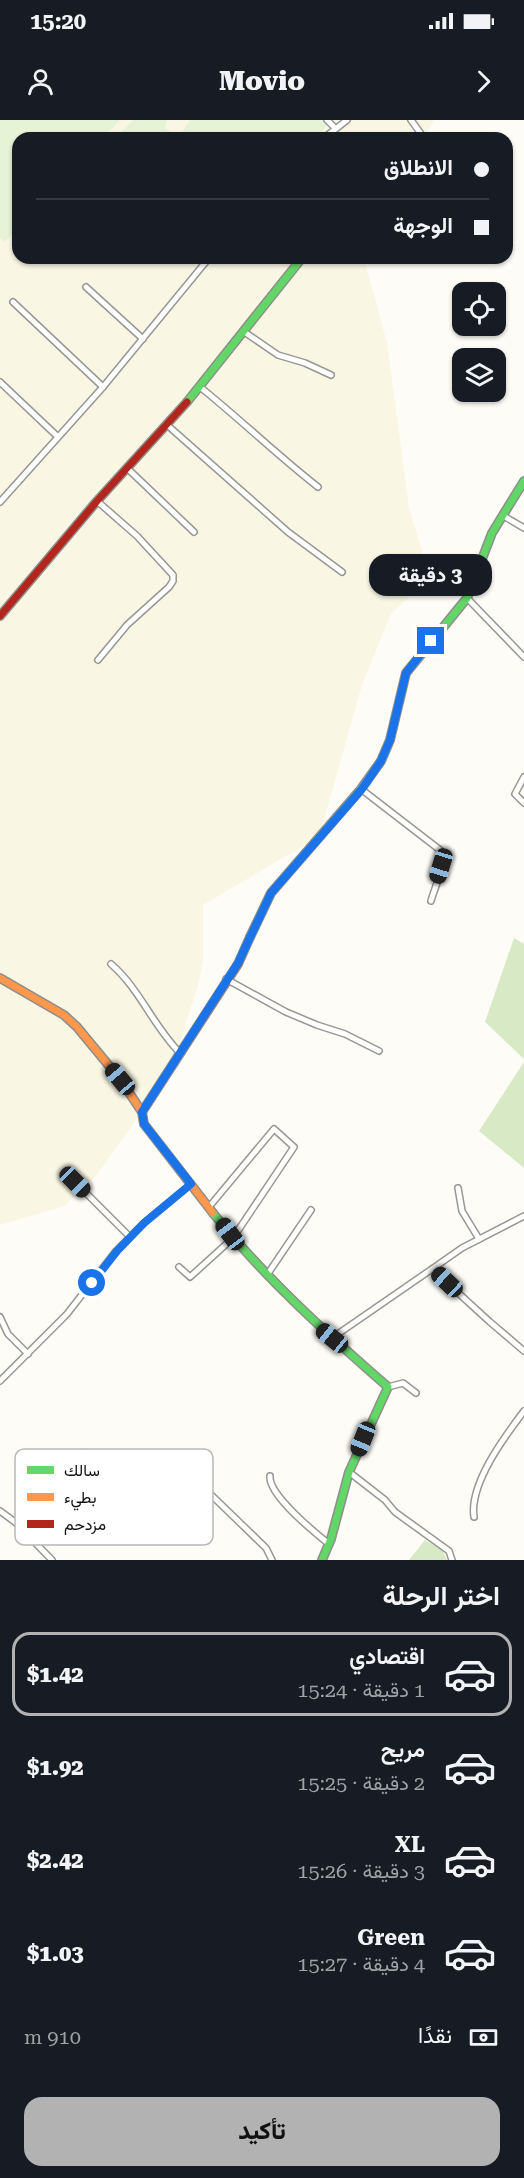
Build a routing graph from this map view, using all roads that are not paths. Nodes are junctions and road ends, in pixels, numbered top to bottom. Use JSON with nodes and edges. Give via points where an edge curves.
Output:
{"nodes":[{"id":1,"x":327,"y":120,"type":"edge"},
{"id":2,"x":347,"y":120,"type":"edge"},
{"id":3,"x":335,"y":128,"type":"junction"},
{"id":4,"x":331,"y":132,"type":"edge"},
{"id":5,"x":204,"y":264,"type":"edge"},
{"id":6,"x":297,"y":264,"type":"edge"},
{"id":7,"x":86,"y":287,"type":"dead end"},
{"id":8,"x":13,"y":302,"type":"dead end"},
{"id":9,"x":243,"y":331,"type":"junction"},
{"id":10,"x":143,"y":339,"type":"junction"},
{"id":11,"x":331,"y":375,"type":"dead end"},
{"id":12,"x":0,"y":382,"type":"edge"},
{"id":13,"x":103,"y":387,"type":"junction"},
{"id":14,"x":200,"y":387,"type":"junction"},
{"id":15,"x":166,"y":424,"type":"junction"},
{"id":16,"x":57,"y":436,"type":"junction"},
{"id":17,"x":127,"y":468,"type":"junction"},
{"id":18,"x":524,"y":481,"type":"edge"},
{"id":19,"x":318,"y":488,"type":"dead end"},
{"id":20,"x":0,"y":501,"type":"edge"},
{"id":21,"x":97,"y":501,"type":"junction"},
{"id":22,"x":502,"y":514,"type":"junction"},
{"id":23,"x":524,"y":528,"type":"edge"},
{"id":24,"x":194,"y":532,"type":"dead end"},
{"id":25,"x":342,"y":572,"type":"dead end"},
{"id":26,"x":467,"y":597,"type":"junction"},
{"id":27,"x":0,"y":616,"type":"edge"},
{"id":28,"x":524,"y":657,"type":"edge"},
{"id":29,"x":98,"y":660,"type":"dead end"},
{"id":30,"x":524,"y":777,"type":"edge"},
{"id":31,"x":362,"y":789,"type":"junction"},
{"id":32,"x":524,"y":803,"type":"edge"},
{"id":33,"x":430,"y":901,"type":"dead end"},
{"id":34,"x":111,"y":964,"type":"dead end"},
{"id":35,"x":0,"y":978,"type":"edge"},
{"id":36,"x":226,"y":979,"type":"junction"},
{"id":37,"x":379,"y":1051,"type":"dead end"},
{"id":38,"x":180,"y":1053,"type":"junction"},
{"id":39,"x":142,"y":1112,"type":"junction"},
{"id":40,"x":75,"y":1182,"type":"dead end"},
{"id":41,"x":191,"y":1184,"type":"junction"},
{"id":42,"x":458,"y":1188,"type":"dead end"},
{"id":43,"x":209,"y":1207,"type":"junction"},
{"id":44,"x":311,"y":1210,"type":"dead end"},
{"id":45,"x":524,"y":1216,"type":"edge"},
{"id":46,"x":130,"y":1237,"type":"junction"},
{"id":47,"x":233,"y":1238,"type":"junction"},
{"id":48,"x":479,"y":1239,"type":"junction"},
{"id":49,"x":179,"y":1267,"type":"dead end"},
{"id":50,"x":432,"y":1269,"type":"junction"},
{"id":51,"x":267,"y":1275,"type":"junction"},
{"id":52,"x":0,"y":1317,"type":"edge"},
{"id":53,"x":332,"y":1338,"type":"junction"},
{"id":54,"x":524,"y":1351,"type":"edge"},
{"id":55,"x":28,"y":1354,"type":"junction"},
{"id":56,"x":0,"y":1381,"type":"edge"},
{"id":57,"x":388,"y":1387,"type":"junction"},
{"id":58,"x":416,"y":1393,"type":"dead end"},
{"id":59,"x":524,"y":1411,"type":"edge"},
{"id":60,"x":349,"y":1472,"type":"junction"},
{"id":61,"x":270,"y":1476,"type":"dead end"},
{"id":62,"x":213,"y":1497,"type":"edge"},
{"id":63,"x":0,"y":1511,"type":"edge"},
{"id":64,"x":474,"y":1517,"type":"dead end"},
{"id":65,"x":15,"y":1522,"type":"edge"},
{"id":66,"x":329,"y":1544,"type":"junction"},
{"id":67,"x":38,"y":1545,"type":"edge"},
{"id":68,"x":52,"y":1560,"type":"edge"},
{"id":69,"x":272,"y":1560,"type":"edge"},
{"id":70,"x":322,"y":1560,"type":"edge"},
{"id":71,"x":452,"y":1560,"type":"edge"}],
"edges":[{"from":1,"to":3,"type":"street"},
{"from":2,"to":3,"type":"street"},
{"from":3,"to":4,"type":"street"},
{"from":5,"to":10,"type":"street"},
{"from":6,"to":9,"type":"street"},
{"from":7,"to":10,"type":"street"},
{"from":8,"to":13,"type":"street"},
{"from":9,"to":11,"type":"street","via":[[278,355]]},
{"from":9,"to":14,"type":"street"},
{"from":10,"to":13,"type":"street"},
{"from":12,"to":16,"type":"street"},
{"from":13,"to":16,"type":"street"},
{"from":14,"to":15,"type":"street"},
{"from":14,"to":19,"type":"street"},
{"from":15,"to":17,"type":"street"},
{"from":15,"to":25,"type":"street","via":[[288,532]]},
{"from":16,"to":20,"type":"street"},
{"from":17,"to":21,"type":"street"},
{"from":17,"to":24,"type":"street"},
{"from":18,"to":22,"type":"street"},
{"from":21,"to":27,"type":"street"},
{"from":21,"to":29,"type":"street","via":[[173,574],[169,587],[127,625]]},
{"from":22,"to":23,"type":"street"},
{"from":22,"to":26,"type":"street"},
{"from":26,"to":28,"type":"street"},
{"from":26,"to":31,"type":"street","via":[[406,673],[390,740]]},
{"from":30,"to":32,"type":"street","via":[[514,794]]},
{"from":31,"to":33,"type":"street","via":[[440,850],[441,866]]},
{"from":31,"to":36,"type":"street","via":[[271,893],[238,963]]},
{"from":34,"to":38,"type":"street","via":[[121,972]]},
{"from":35,"to":39,"type":"street","via":[[64,1015],[77,1027]]},
{"from":36,"to":37,"type":"street","via":[[286,1012]]},
{"from":36,"to":38,"type":"street"},
{"from":38,"to":39,"type":"street"},
{"from":39,"to":41,"type":"street","via":[[144,1124]]},
{"from":40,"to":46,"type":"street"},
{"from":41,"to":43,"type":"street"},
{"from":41,"to":46,"type":"street"},
{"from":42,"to":48,"type":"street","via":[[462,1211]]},
{"from":43,"to":47,"type":"street"},
{"from":43,"to":47,"type":"street","via":[[274,1129],[294,1147]]},
{"from":44,"to":51,"type":"street"},
{"from":45,"to":48,"type":"street"},
{"from":46,"to":55,"type":"street","via":[[67,1314]]},
{"from":47,"to":49,"type":"street","via":[[190,1278]]},
{"from":47,"to":51,"type":"street"},
{"from":48,"to":50,"type":"street"},
{"from":50,"to":53,"type":"street"},
{"from":50,"to":54,"type":"street"},
{"from":51,"to":53,"type":"street"},
{"from":52,"to":55,"type":"street","via":[[8,1334]]},
{"from":53,"to":57,"type":"street"},
{"from":55,"to":56,"type":"street"},
{"from":57,"to":58,"type":"street","via":[[403,1383]]},
{"from":57,"to":60,"type":"street"},
{"from":59,"to":64,"type":"street","via":[[492,1459],[475,1500]]},
{"from":60,"to":66,"type":"street"},
{"from":60,"to":71,"type":"street","via":[[449,1551]]},
{"from":61,"to":66,"type":"street","via":[[272,1488]]},
{"from":62,"to":69,"type":"street","via":[[266,1548]]},
{"from":63,"to":65,"type":"street"},
{"from":66,"to":70,"type":"street"},
{"from":67,"to":68,"type":"street"}]}
